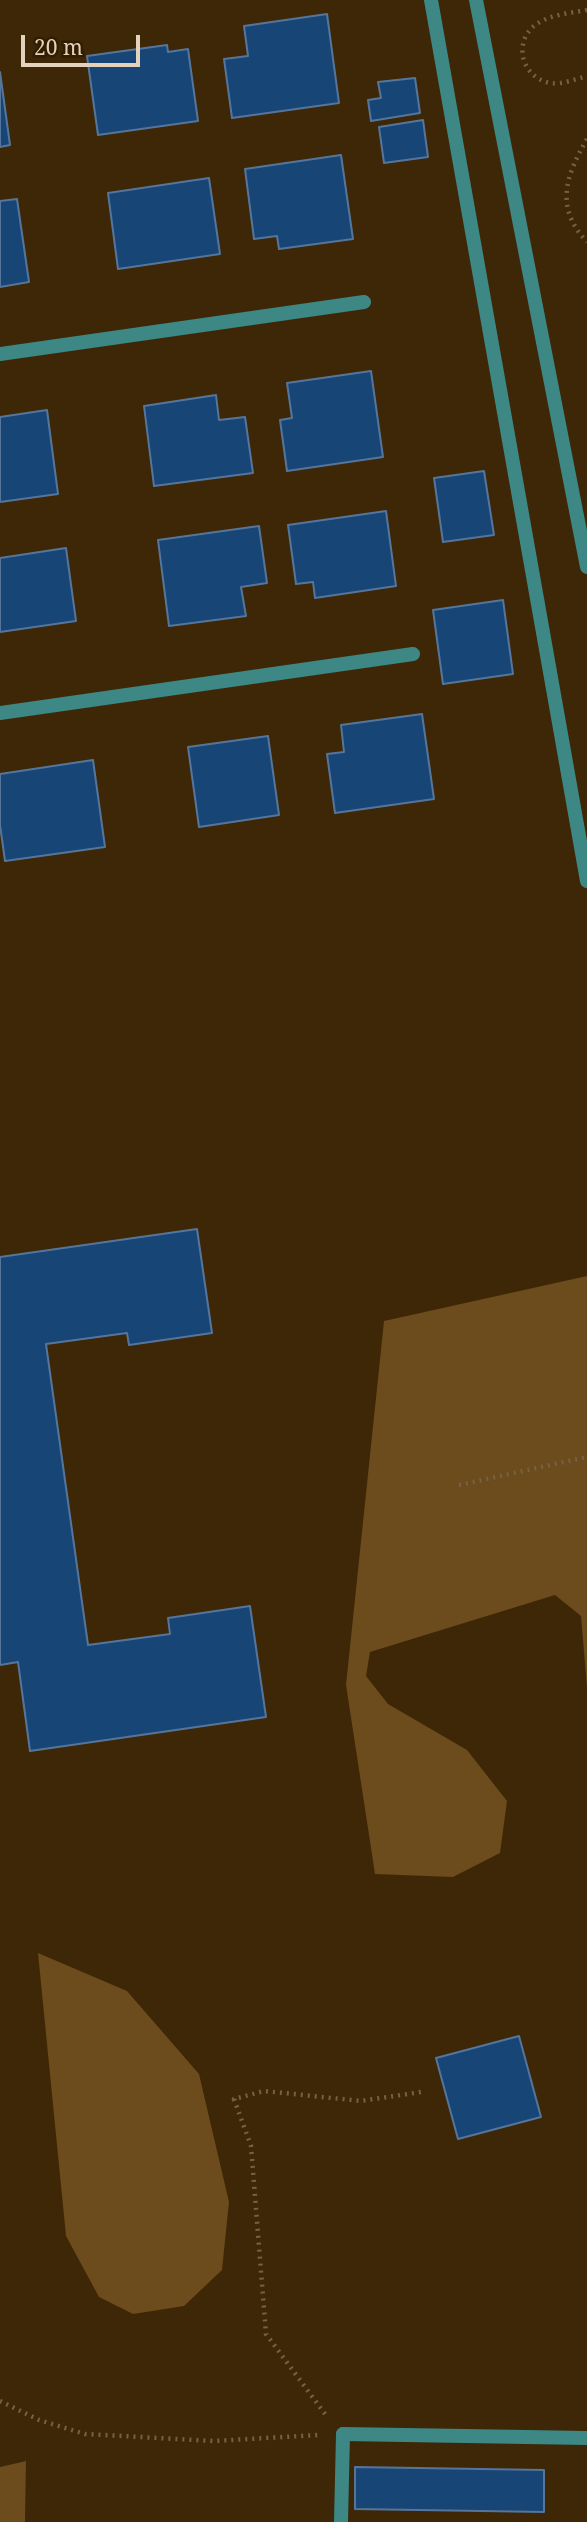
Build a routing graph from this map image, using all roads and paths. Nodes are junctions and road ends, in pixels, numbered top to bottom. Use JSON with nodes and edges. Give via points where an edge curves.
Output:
{"nodes":[{"id":1,"x":431,"y":0,"type":"edge"},
{"id":2,"x":476,"y":0,"type":"edge"},
{"id":3,"x":587,"y":10,"type":"edge"},
{"id":4,"x":587,"y":76,"type":"edge"},
{"id":5,"x":587,"y":139,"type":"edge"},
{"id":6,"x":587,"y":242,"type":"edge"},
{"id":7,"x":364,"y":302,"type":"dead end"},
{"id":8,"x":0,"y":354,"type":"edge"},
{"id":9,"x":587,"y":567,"type":"edge"},
{"id":10,"x":413,"y":654,"type":"dead end"},
{"id":11,"x":0,"y":713,"type":"edge"},
{"id":12,"x":587,"y":881,"type":"edge"},
{"id":13,"x":587,"y":1457,"type":"edge"},
{"id":14,"x":458,"y":1485,"type":"dead end"},
{"id":15,"x":421,"y":2092,"type":"dead end"},
{"id":16,"x":0,"y":2401,"type":"edge"},
{"id":17,"x":343,"y":2434,"type":"junction"},
{"id":18,"x":587,"y":2438,"type":"edge"},
{"id":19,"x":341,"y":2522,"type":"edge"}],
"edges":[{"from":1,"to":12,"type":"street"},
{"from":2,"to":9,"type":"street"},
{"from":3,"to":4,"type":"path","via":[[539,23],[527,31],[521,56],[539,80],[553,83]]},
{"from":5,"to":6,"type":"path","via":[[572,166],[565,199],[572,226]]},
{"from":7,"to":8,"type":"street"},
{"from":10,"to":11,"type":"street"},
{"from":13,"to":14,"type":"path"},
{"from":15,"to":17,"type":"path","via":[[361,2101],[264,2091],[234,2099],[251,2146],[267,2334],[308,2394]]},
{"from":16,"to":17,"type":"path","via":[[39,2420],[85,2434],[214,2441]]},
{"from":17,"to":18,"type":"street"},
{"from":17,"to":19,"type":"street"}]}
